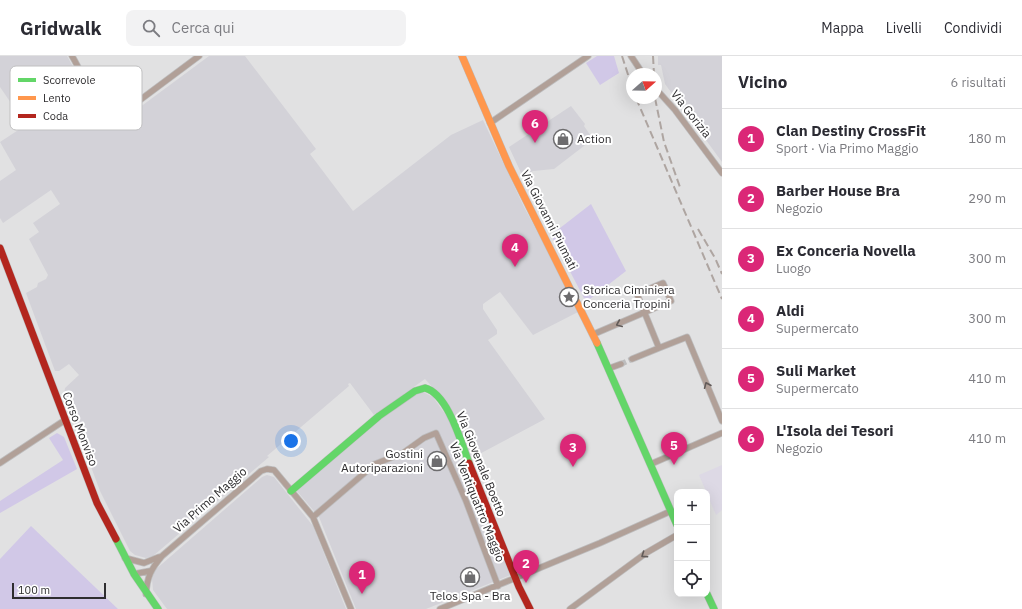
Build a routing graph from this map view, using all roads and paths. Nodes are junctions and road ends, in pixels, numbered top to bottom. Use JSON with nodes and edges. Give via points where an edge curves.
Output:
{"nodes":[{"id":1,"x":72,"y":56,"type":"edge"},
{"id":2,"x":199,"y":56,"type":"edge"},
{"id":3,"x":462,"y":56,"type":"edge"},
{"id":4,"x":588,"y":56,"type":"edge"},
{"id":5,"x":631,"y":56,"type":"edge"},
{"id":6,"x":78,"y":66,"type":"edge"},
{"id":7,"x":639,"y":68,"type":"edge"},
{"id":8,"x":662,"y":96,"type":"edge"},
{"id":9,"x":142,"y":99,"type":"edge"},
{"id":10,"x":490,"y":123,"type":"junction"},
{"id":11,"x":722,"y":173,"type":"edge"},
{"id":12,"x":0,"y":248,"type":"edge"},
{"id":13,"x":644,"y":313,"type":"junction"},
{"id":14,"x":594,"y":334,"type":"junction"},
{"id":15,"x":659,"y":348,"type":"junction"},
{"id":16,"x":632,"y":359,"type":"tunnel mouth"},
{"id":17,"x":621,"y":364,"type":"tunnel mouth"},
{"id":18,"x":610,"y":368,"type":"junction"},
{"id":19,"x":65,"y":420,"type":"junction"},
{"id":20,"x":722,"y":421,"type":"edge"},
{"id":21,"x":722,"y":433,"type":"edge"},
{"id":22,"x":0,"y":463,"type":"edge"},
{"id":23,"x":651,"y":464,"type":"junction"},
{"id":24,"x":291,"y":491,"type":"junction"},
{"id":25,"x":671,"y":511,"type":"junction"},
{"id":26,"x":313,"y":517,"type":"junction"},
{"id":27,"x":674,"y":518,"type":"edge"},
{"id":28,"x":674,"y":537,"type":"edge"},
{"id":29,"x":162,"y":556,"type":"junction"},
{"id":30,"x":125,"y":558,"type":"junction"},
{"id":31,"x":144,"y":562,"type":"junction"},
{"id":32,"x":150,"y":571,"type":"junction"},
{"id":33,"x":134,"y":574,"type":"junction"},
{"id":34,"x":516,"y":578,"type":"junction"},
{"id":35,"x":498,"y":586,"type":"junction"},
{"id":36,"x":146,"y":594,"type":"junction"},
{"id":37,"x":708,"y":597,"type":"edge"},
{"id":38,"x":158,"y":609,"type":"edge"},
{"id":39,"x":351,"y":609,"type":"edge"},
{"id":40,"x":440,"y":609,"type":"edge"},
{"id":41,"x":530,"y":609,"type":"edge"},
{"id":42,"x":570,"y":609,"type":"edge"},
{"id":43,"x":714,"y":609,"type":"edge"}],
"edges":[{"from":1,"to":6,"type":"street"},
{"from":2,"to":9,"type":"street"},
{"from":3,"to":10,"type":"street","name":"Via Giovanni Piumati"},
{"from":4,"to":10,"type":"street"},
{"from":5,"to":7,"type":"street"},
{"from":8,"to":11,"type":"street","name":"Via Gorizia"},
{"from":10,"to":14,"type":"street","name":"Via Giovanni Piumati"},
{"from":12,"to":19,"type":"street","name":"Corso Monviso"},
{"from":13,"to":13,"type":"street","via":[[671,302],[664,283],[637,294]]},
{"from":13,"to":14,"type":"street","one_way":true},
{"from":13,"to":15,"type":"street"},
{"from":14,"to":18,"type":"street","name":"Via Giovanni Piumati"},
{"from":15,"to":16,"type":"street"},
{"from":20,"to":15,"type":"street","one_way":true,"via":[[687,337]]},
{"from":17,"to":18,"type":"street"},
{"from":18,"to":23,"type":"street","name":"Via Giovanni Piumati"},
{"from":19,"to":22,"type":"street"},
{"from":19,"to":30,"type":"street","name":"Corso Monviso","via":[[97,502]]},
{"from":21,"to":23,"type":"street"},
{"from":23,"to":25,"type":"street","name":"Via Giovanni Piumati"},
{"from":24,"to":26,"type":"street","name":"Via Primo Maggio"},
{"from":24,"to":29,"type":"street","name":"Via Primo Maggio","via":[[274,470],[261,471]]},
{"from":24,"to":34,"type":"street","name":"Via Giovenale Boetto","via":[[376,419],[418,389],[426,388],[435,393],[453,422]]},
{"from":25,"to":27,"type":"street","name":"Via Giovanni Piumati"},
{"from":25,"to":34,"type":"street"},
{"from":26,"to":35,"type":"street","name":"Via Ventiquattro Maggio","via":[[375,464],[403,454],[424,438],[436,433]]},
{"from":26,"to":39,"type":"street","name":"Via Primo Maggio"},
{"from":28,"to":42,"type":"street","one_way":true,"via":[[640,557]]},
{"from":29,"to":31,"type":"street","name":"Via Primo Maggio"},
{"from":29,"to":32,"type":"street","name":"Via Primo Maggio"},
{"from":30,"to":31,"type":"street"},
{"from":30,"to":33,"type":"street","name":"Corso Monviso"},
{"from":31,"to":33,"type":"street"},
{"from":32,"to":33,"type":"street"},
{"from":32,"to":36,"type":"street","name":"Via Primo Maggio"},
{"from":33,"to":36,"type":"street","name":"Corso Monviso"},
{"from":34,"to":35,"type":"street"},
{"from":34,"to":41,"type":"street","name":"Via Giovenale Boetto"},
{"from":35,"to":40,"type":"street"},
{"from":36,"to":38,"type":"street","name":"Corso Monviso"},
{"from":37,"to":43,"type":"street"}]}
